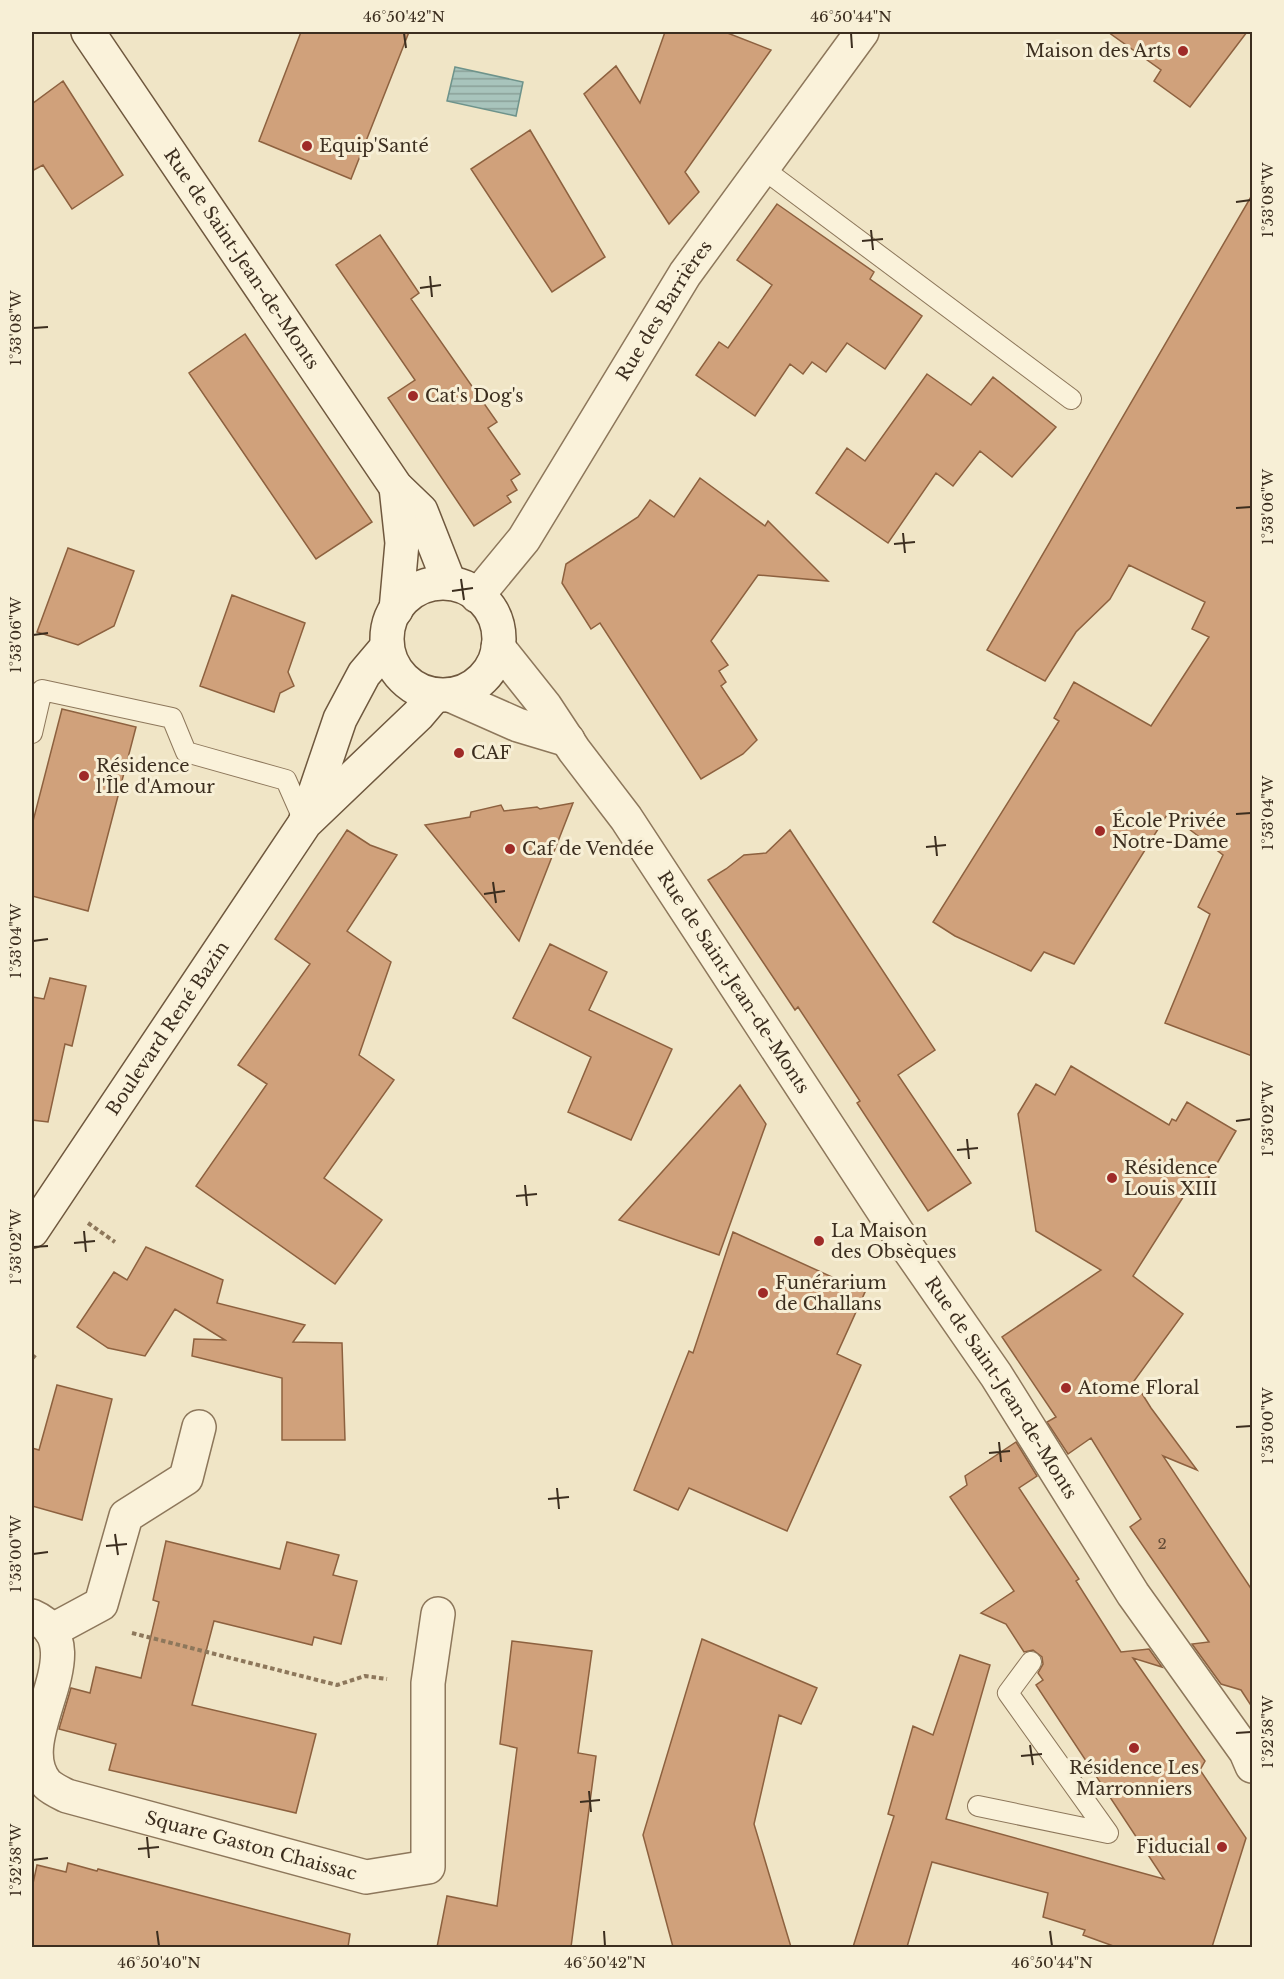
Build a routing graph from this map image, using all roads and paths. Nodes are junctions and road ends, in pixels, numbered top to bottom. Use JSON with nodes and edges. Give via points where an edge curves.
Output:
{"nodes":[{"id":1,"x":88,"y":32,"type":"edge"},
{"id":2,"x":862,"y":32,"type":"edge"},
{"id":3,"x":762,"y":168,"type":"junction"},
{"id":4,"x":1071,"y":399,"type":"dead end"},
{"id":5,"x":396,"y":487,"type":"junction"},
{"id":6,"x":463,"y":589,"type":"junction"},
{"id":7,"x":396,"y":610,"type":"junction"},
{"id":8,"x":498,"y":647,"type":"junction"},
{"id":9,"x":386,"y":648,"type":"junction"},
{"id":10,"x":443,"y":695,"type":"junction"},
{"id":11,"x":32,"y":733,"type":"edge"},
{"id":12,"x":568,"y":741,"type":"junction"},
{"id":13,"x":305,"y":823,"type":"junction"},
{"id":14,"x":32,"y":1231,"type":"edge"},
{"id":15,"x":32,"y":1355,"type":"edge"},
{"id":16,"x":37,"y":1359,"type":"dead end"},
{"id":17,"x":199,"y":1427,"type":"dead end"},
{"id":18,"x":102,"y":1604,"type":"junction"},
{"id":19,"x":438,"y":1614,"type":"dead end"},
{"id":20,"x":41,"y":1623,"type":"edge"},
{"id":21,"x":1031,"y":1662,"type":"dead end"},
{"id":22,"x":428,"y":1683,"type":"junction"},
{"id":23,"x":1250,"y":1757,"type":"edge"},
{"id":24,"x":978,"y":1806,"type":"dead end"}],
"edges":[{"from":1,"to":5,"type":"street","name":"Rue de Saint-Jean-de-Monts"},
{"from":2,"to":3,"type":"street","name":"Rue des Barrières"},
{"from":3,"to":4,"type":"lane"},
{"from":3,"to":6,"type":"street","name":"Rue des Barrières","via":[[685,274],[524,539]]},
{"from":5,"to":6,"type":"street","name":"Rue de Saint-Jean-de-Monts","via":[[421,511]]},
{"from":5,"to":7,"type":"street","name":"Rue de Saint-Jean-de-Monts","via":[[402,543]]},
{"from":6,"to":7,"type":"street","via":[[414,590]]},
{"from":6,"to":8,"type":"street","via":[[490,609],[497,626]]},
{"from":7,"to":9,"type":"street"},
{"from":8,"to":10,"type":"street","via":[[490,670],[474,687]]},
{"from":8,"to":12,"type":"street","name":"Rue de Saint-Jean-de-Monts"},
{"from":9,"to":10,"type":"street","via":[[397,671],[412,686]]},
{"from":9,"to":13,"type":"street","name":"Boulevard René Bazin","via":[[364,674],[340,719]]},
{"from":10,"to":12,"type":"street"},
{"from":10,"to":13,"type":"street","name":"Boulevard René Bazin"},
{"from":11,"to":13,"type":"lane","via":[[42,690],[172,718],[186,752],[286,780]]},
{"from":12,"to":23,"type":"street","name":"Rue de Saint-Jean-de-Monts","via":[[626,818],[901,1238],[996,1375],[1133,1594]]},
{"from":13,"to":14,"type":"street","name":"Boulevard René Bazin"},
{"from":15,"to":16,"type":"path"},
{"from":17,"to":18,"type":"street","via":[[186,1478],[126,1516]]},
{"from":18,"to":20,"type":"street"},
{"from":18,"to":22,"type":"path","via":[[129,1632],[338,1685],[365,1676]]},
{"from":19,"to":22,"type":"street","name":"Square Gaston Chaissac"},
{"from":20,"to":22,"type":"street","name":"Square Gaston Chaissac","via":[[56,1645],[57,1667],[35,1748],[47,1785],[67,1796],[366,1877],[428,1867]]},
{"from":21,"to":24,"type":"lane","via":[[1008,1693],[1108,1833]]}]}
